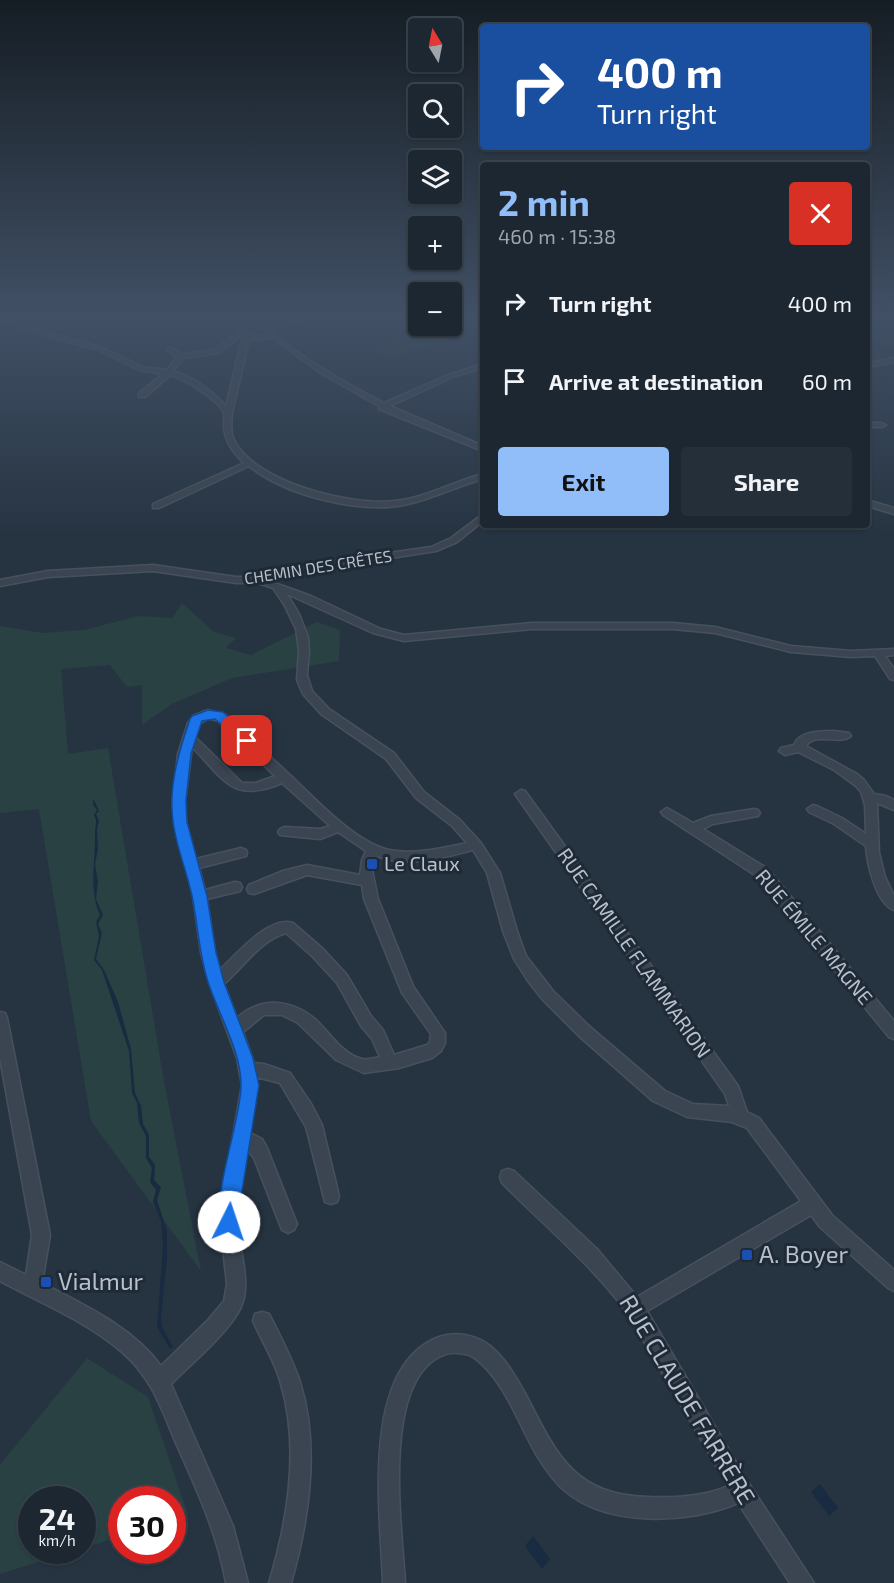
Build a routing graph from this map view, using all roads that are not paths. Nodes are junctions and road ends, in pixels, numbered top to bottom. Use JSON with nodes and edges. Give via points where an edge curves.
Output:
{"nodes":[{"id":1,"x":152,"y":387,"type":"edge"},
{"id":2,"x":198,"y":387,"type":"edge"},
{"id":3,"x":234,"y":387,"type":"edge"},
{"id":4,"x":346,"y":387,"type":"edge"},
{"id":5,"x":427,"y":387,"type":"edge"},
{"id":6,"x":142,"y":395,"type":"dead end"},
{"id":7,"x":382,"y":407,"type":"junction"},
{"id":8,"x":228,"y":412,"type":"junction"},
{"id":9,"x":870,"y":425,"type":"edge"},
{"id":10,"x":882,"y":425,"type":"dead end"},
{"id":11,"x":480,"y":448,"type":"edge"},
{"id":12,"x":249,"y":463,"type":"junction"},
{"id":13,"x":480,"y":477,"type":"edge"},
{"id":14,"x":870,"y":504,"type":"edge"},
{"id":15,"x":156,"y":506,"type":"dead end"},
{"id":16,"x":894,"y":511,"type":"edge"},
{"id":17,"x":480,"y":519,"type":"edge"},
{"id":18,"x":259,"y":580,"type":"junction"},
{"id":19,"x":0,"y":583,"type":"edge"},
{"id":20,"x":277,"y":587,"type":"junction"},
{"id":21,"x":878,"y":652,"type":"junction"},
{"id":22,"x":894,"y":652,"type":"edge"},
{"id":23,"x":894,"y":677,"type":"edge"},
{"id":24,"x":845,"y":736,"type":"dead end"},
{"id":25,"x":189,"y":738,"type":"junction"},
{"id":26,"x":800,"y":748,"type":"junction"},
{"id":27,"x":785,"y":751,"type":"dead end"},
{"id":28,"x":285,"y":777,"type":"junction"},
{"id":29,"x":521,"y":794,"type":"dead end"},
{"id":30,"x":870,"y":798,"type":"junction"},
{"id":31,"x":894,"y":806,"type":"edge"},
{"id":32,"x":813,"y":809,"type":"dead end"},
{"id":33,"x":666,"y":812,"type":"dead end"},
{"id":34,"x":754,"y":813,"type":"dead end"},
{"id":35,"x":340,"y":827,"type":"junction"},
{"id":36,"x":693,"y":828,"type":"junction"},
{"id":37,"x":284,"y":832,"type":"dead end"},
{"id":38,"x":872,"y":844,"type":"junction"},
{"id":39,"x":476,"y":845,"type":"junction"},
{"id":40,"x":373,"y":850,"type":"junction"},
{"id":41,"x":241,"y":853,"type":"dead end"},
{"id":42,"x":192,"y":865,"type":"junction"},
{"id":43,"x":366,"y":881,"type":"junction"},
{"id":44,"x":235,"y":887,"type":"dead end"},
{"id":45,"x":254,"y":889,"type":"dead end"},
{"id":46,"x":200,"y":896,"type":"junction"},
{"id":47,"x":894,"y":905,"type":"edge"},
{"id":48,"x":216,"y":982,"type":"junction"},
{"id":49,"x":0,"y":1018,"type":"edge"},
{"id":50,"x":235,"y":1030,"type":"junction"},
{"id":51,"x":894,"y":1032,"type":"edge"},
{"id":52,"x":390,"y":1062,"type":"junction"},
{"id":53,"x":248,"y":1069,"type":"junction"},
{"id":54,"x":740,"y":1114,"type":"junction"},
{"id":55,"x":242,"y":1137,"type":"junction"},
{"id":56,"x":508,"y":1177,"type":"dead end"},
{"id":57,"x":331,"y":1196,"type":"dead end"},
{"id":58,"x":813,"y":1204,"type":"junction"},
{"id":59,"x":288,"y":1224,"type":"dead end"},
{"id":60,"x":0,"y":1271,"type":"edge"},
{"id":61,"x":894,"y":1282,"type":"edge"},
{"id":62,"x":32,"y":1289,"type":"junction"},
{"id":63,"x":635,"y":1308,"type":"junction"},
{"id":64,"x":262,"y":1321,"type":"dead end"},
{"id":65,"x":160,"y":1382,"type":"junction"},
{"id":66,"x":743,"y":1490,"type":"junction"},
{"id":67,"x":237,"y":1583,"type":"edge"},
{"id":68,"x":280,"y":1583,"type":"edge"},
{"id":69,"x":394,"y":1583,"type":"edge"},
{"id":70,"x":803,"y":1583,"type":"edge"}],
"edges":[{"from":1,"to":6,"type":"street"},
{"from":2,"to":8,"type":"street"},
{"from":3,"to":8,"type":"street"},
{"from":4,"to":7,"type":"street"},
{"from":5,"to":7,"type":"street"},
{"from":7,"to":11,"type":"street"},
{"from":8,"to":12,"type":"street","via":[[231,441]]},
{"from":9,"to":10,"type":"street"},
{"from":12,"to":13,"type":"street","via":[[291,486],[372,506],[421,499]]},
{"from":12,"to":15,"type":"street"},
{"from":14,"to":16,"type":"street"},
{"from":17,"to":18,"type":"street","name":"CHEMIN DES CRÊTES","via":[[454,540],[433,549]]},
{"from":18,"to":19,"type":"street","name":"CHEMIN DES CRÊTES","via":[[153,568],[75,571]]},
{"from":18,"to":20,"type":"street"},
{"from":20,"to":21,"type":"street","via":[[377,631],[404,638],[532,626],[672,626],[715,630],[790,649]]},
{"from":20,"to":39,"type":"street","via":[[289,605],[304,644],[301,680],[307,693],[325,712],[390,756],[419,794],[455,822]]},
{"from":21,"to":22,"type":"street"},
{"from":21,"to":23,"type":"street"},
{"from":24,"to":26,"type":"street","via":[[809,738],[800,743]]},
{"from":25,"to":28,"type":"street","via":[[243,788]]},
{"from":25,"to":28,"type":"street","via":[[197,719],[219,715]]},
{"from":25,"to":42,"type":"street","via":[[179,801],[180,822]]},
{"from":26,"to":27,"type":"street"},
{"from":26,"to":30,"type":"street","via":[[849,773]]},
{"from":28,"to":35,"type":"street"},
{"from":29,"to":54,"type":"street","name":"RUE CAMILLE FLAMMARION","via":[[732,1091]]},
{"from":30,"to":31,"type":"street"},
{"from":30,"to":38,"type":"street","via":[[874,814]]},
{"from":32,"to":38,"type":"street"},
{"from":33,"to":36,"type":"street","name":"RUE ÉMILE MAGNE"},
{"from":34,"to":36,"type":"street","via":[[711,820]]},
{"from":35,"to":37,"type":"street","via":[[320,834]]},
{"from":35,"to":40,"type":"street"},
{"from":36,"to":51,"type":"street","name":"RUE ÉMILE MAGNE","via":[[763,873]]},
{"from":38,"to":47,"type":"street","via":[[881,885]]},
{"from":39,"to":40,"type":"street","via":[[403,856]]},
{"from":39,"to":54,"type":"street","via":[[498,881],[520,957],[554,1001],[659,1096],[678,1108]]},
{"from":40,"to":43,"type":"street"},
{"from":41,"to":42,"type":"street"},
{"from":42,"to":46,"type":"street"},
{"from":43,"to":45,"type":"street","via":[[307,870]]},
{"from":43,"to":52,"type":"street","via":[[407,989],[438,1033],[433,1049]]},
{"from":44,"to":46,"type":"street"},
{"from":46,"to":48,"type":"street"},
{"from":48,"to":50,"type":"street"},
{"from":48,"to":52,"type":"street","via":[[268,933],[288,927],[342,979],[378,1035]]},
{"from":49,"to":62,"type":"street","via":[[41,1235]]},
{"from":50,"to":52,"type":"street","via":[[258,1010],[277,1008],[302,1015],[350,1061],[363,1066]]},
{"from":50,"to":53,"type":"street"},
{"from":53,"to":55,"type":"street","via":[[250,1085]]},
{"from":53,"to":57,"type":"street","via":[[285,1078],[304,1107],[314,1125]]},
{"from":54,"to":58,"type":"street","via":[[766,1138]]},
{"from":55,"to":59,"type":"street","via":[[256,1145],[261,1154]]},
{"from":55,"to":65,"type":"street","via":[[229,1222],[236,1284],[233,1305]]},
{"from":56,"to":63,"type":"street","name":"RUE CLAUDE FARRÈRE","via":[[555,1220]]},
{"from":58,"to":61,"type":"street","via":[[826,1221]]},
{"from":58,"to":63,"type":"street"},
{"from":60,"to":62,"type":"street"},
{"from":62,"to":65,"type":"street","via":[[118,1337],[144,1360]]},
{"from":63,"to":66,"type":"street","name":"RUE CLAUDE FARRÈRE"},
{"from":64,"to":68,"type":"street","via":[[284,1364],[298,1422],[298,1492]]},
{"from":65,"to":67,"type":"street","via":[[234,1561]]},
{"from":66,"to":69,"type":"street","via":[[716,1501],[668,1508],[596,1498],[573,1485],[553,1464],[499,1367],[481,1350],[463,1343],[440,1346],[420,1357],[405,1378],[396,1403],[389,1486]]},
{"from":66,"to":70,"type":"street","name":"RUE CLAUDE FARRÈRE"}]}
